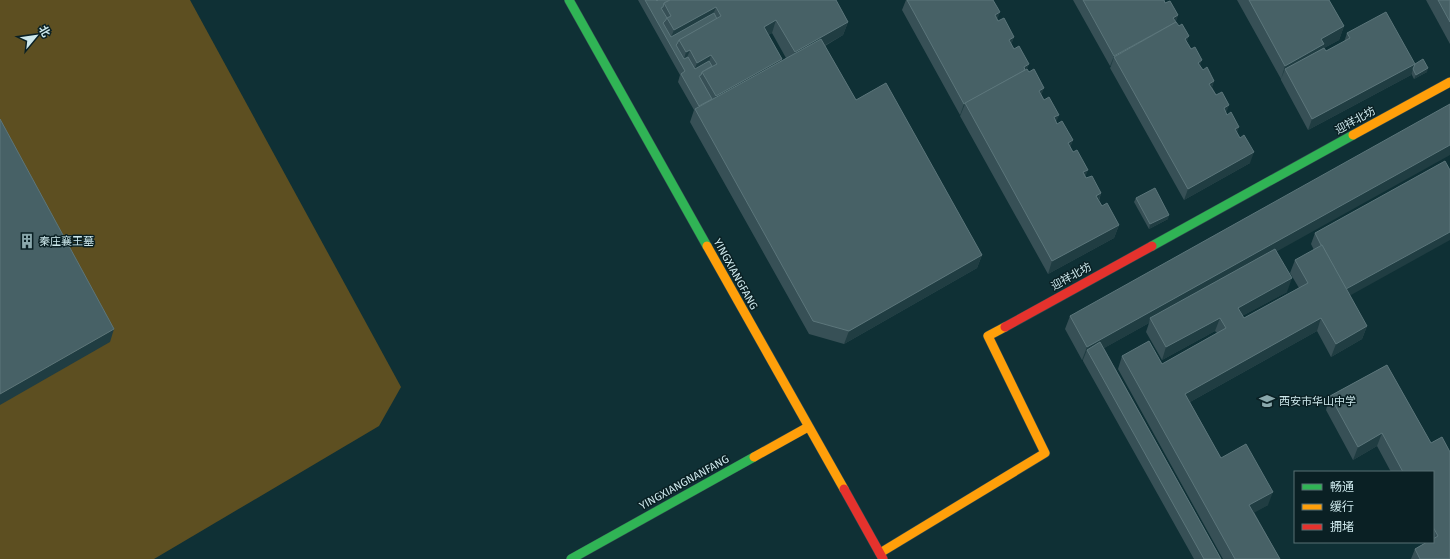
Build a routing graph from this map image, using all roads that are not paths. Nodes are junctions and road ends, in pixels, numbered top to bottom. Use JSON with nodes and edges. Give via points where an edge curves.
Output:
{"nodes":[{"id":1,"x":570,"y":0,"type":"edge"},
{"id":2,"x":1450,"y":82,"type":"edge"},
{"id":3,"x":808,"y":427,"type":"junction"},
{"id":4,"x":882,"y":556,"type":"edge"},
{"id":5,"x":572,"y":559,"type":"edge"}],
"edges":[{"from":1,"to":3,"type":"street","name":"YINGXIANGFANG"},
{"from":2,"to":4,"type":"street","name":"迎祥北坊","via":[[988,336],[1045,454]]},
{"from":3,"to":4,"type":"street","name":"YINGXIANGFANG"},
{"from":3,"to":5,"type":"street","name":"YINGXIANGNANFANG"}]}
